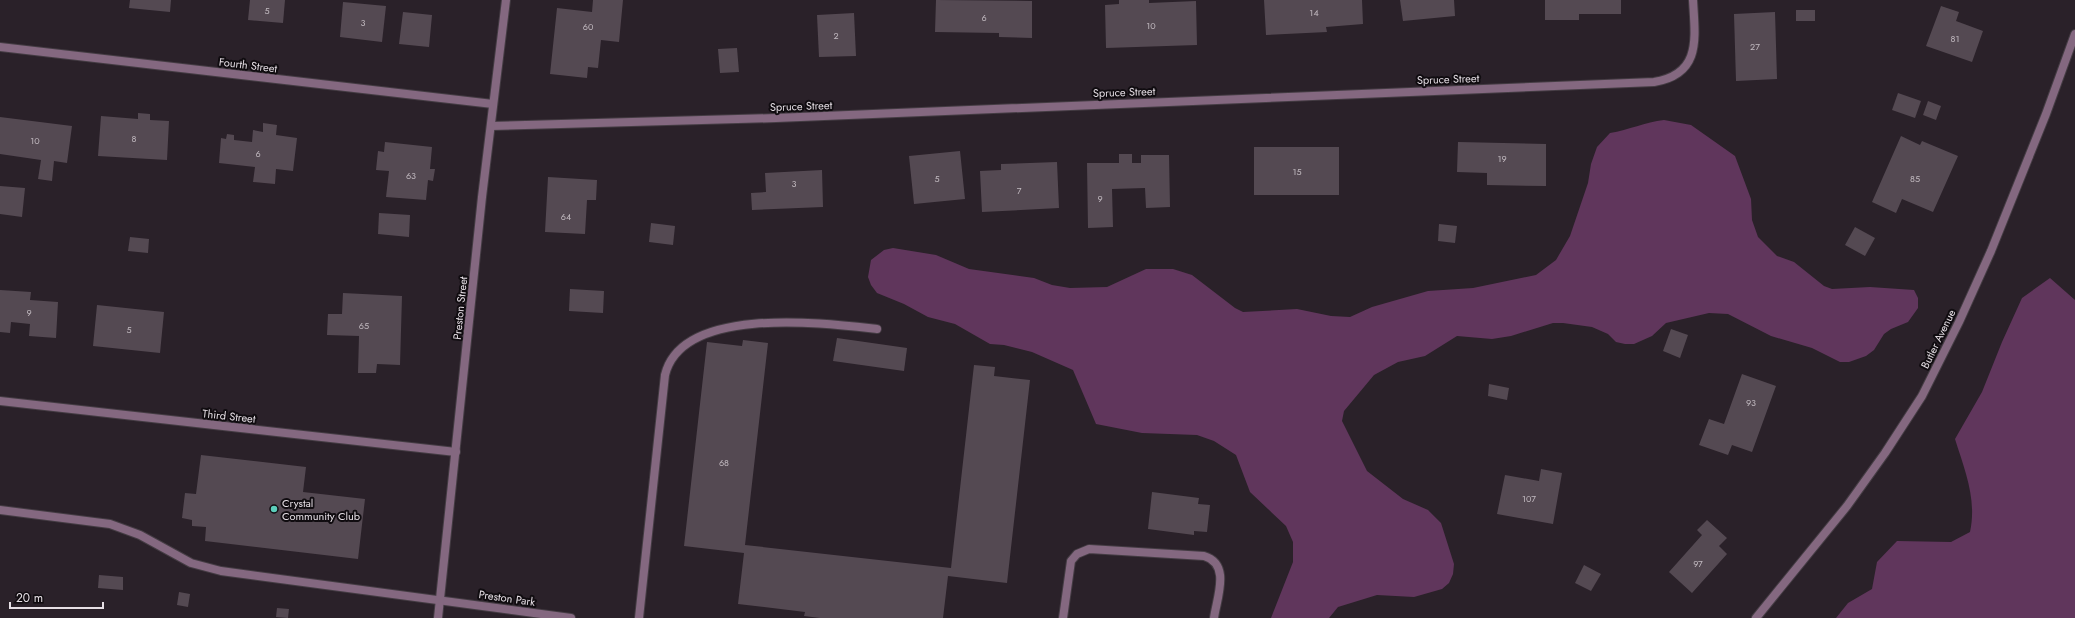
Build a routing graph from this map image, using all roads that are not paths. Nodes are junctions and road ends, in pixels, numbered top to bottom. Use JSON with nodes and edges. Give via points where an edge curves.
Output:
{"nodes":[{"id":1,"x":506,"y":0,"type":"edge"},
{"id":2,"x":1693,"y":0,"type":"edge"},
{"id":3,"x":2074,"y":39,"type":"edge"},
{"id":4,"x":0,"y":47,"type":"edge"},
{"id":5,"x":493,"y":104,"type":"junction"},
{"id":6,"x":491,"y":126,"type":"junction"},
{"id":7,"x":877,"y":329,"type":"dead end"},
{"id":8,"x":0,"y":401,"type":"edge"},
{"id":9,"x":456,"y":452,"type":"junction"},
{"id":10,"x":0,"y":510,"type":"edge"},
{"id":11,"x":440,"y":600,"type":"junction"},
{"id":12,"x":438,"y":618,"type":"edge"},
{"id":13,"x":571,"y":618,"type":"edge"},
{"id":14,"x":639,"y":618,"type":"edge"},
{"id":15,"x":1063,"y":618,"type":"edge"},
{"id":16,"x":1214,"y":618,"type":"edge"},
{"id":17,"x":1756,"y":618,"type":"edge"}],
"edges":[{"from":1,"to":5,"type":"street","name":"Preston Street"},
{"from":2,"to":6,"type":"street","name":"Spruce Street","via":[[1695,38],[1689,62],[1678,74],[1654,82],[768,118]]},
{"from":3,"to":17,"type":"street","name":"Butler Avenue","via":[[1991,251],[1922,396],[1847,506]]},
{"from":4,"to":5,"type":"street","name":"Fourth Street"},
{"from":5,"to":6,"type":"street","name":"Preston Street"},
{"from":6,"to":9,"type":"street","name":"Preston Street"},
{"from":7,"to":14,"type":"street","via":[[804,322],[740,326],[699,336],[676,351],[668,363],[665,375]]},
{"from":8,"to":9,"type":"street","name":"Third Street"},
{"from":9,"to":11,"type":"street","name":"Preston Street"},
{"from":10,"to":11,"type":"street","name":"Preston Park","via":[[110,524],[135,533],[191,563],[211,569]]},
{"from":11,"to":12,"type":"street","name":"Preston Street"},
{"from":11,"to":13,"type":"street","name":"Preston Park"},
{"from":15,"to":16,"type":"street","via":[[1072,561],[1081,552],[1094,549],[1211,558],[1217,563],[1221,573]]}]}
